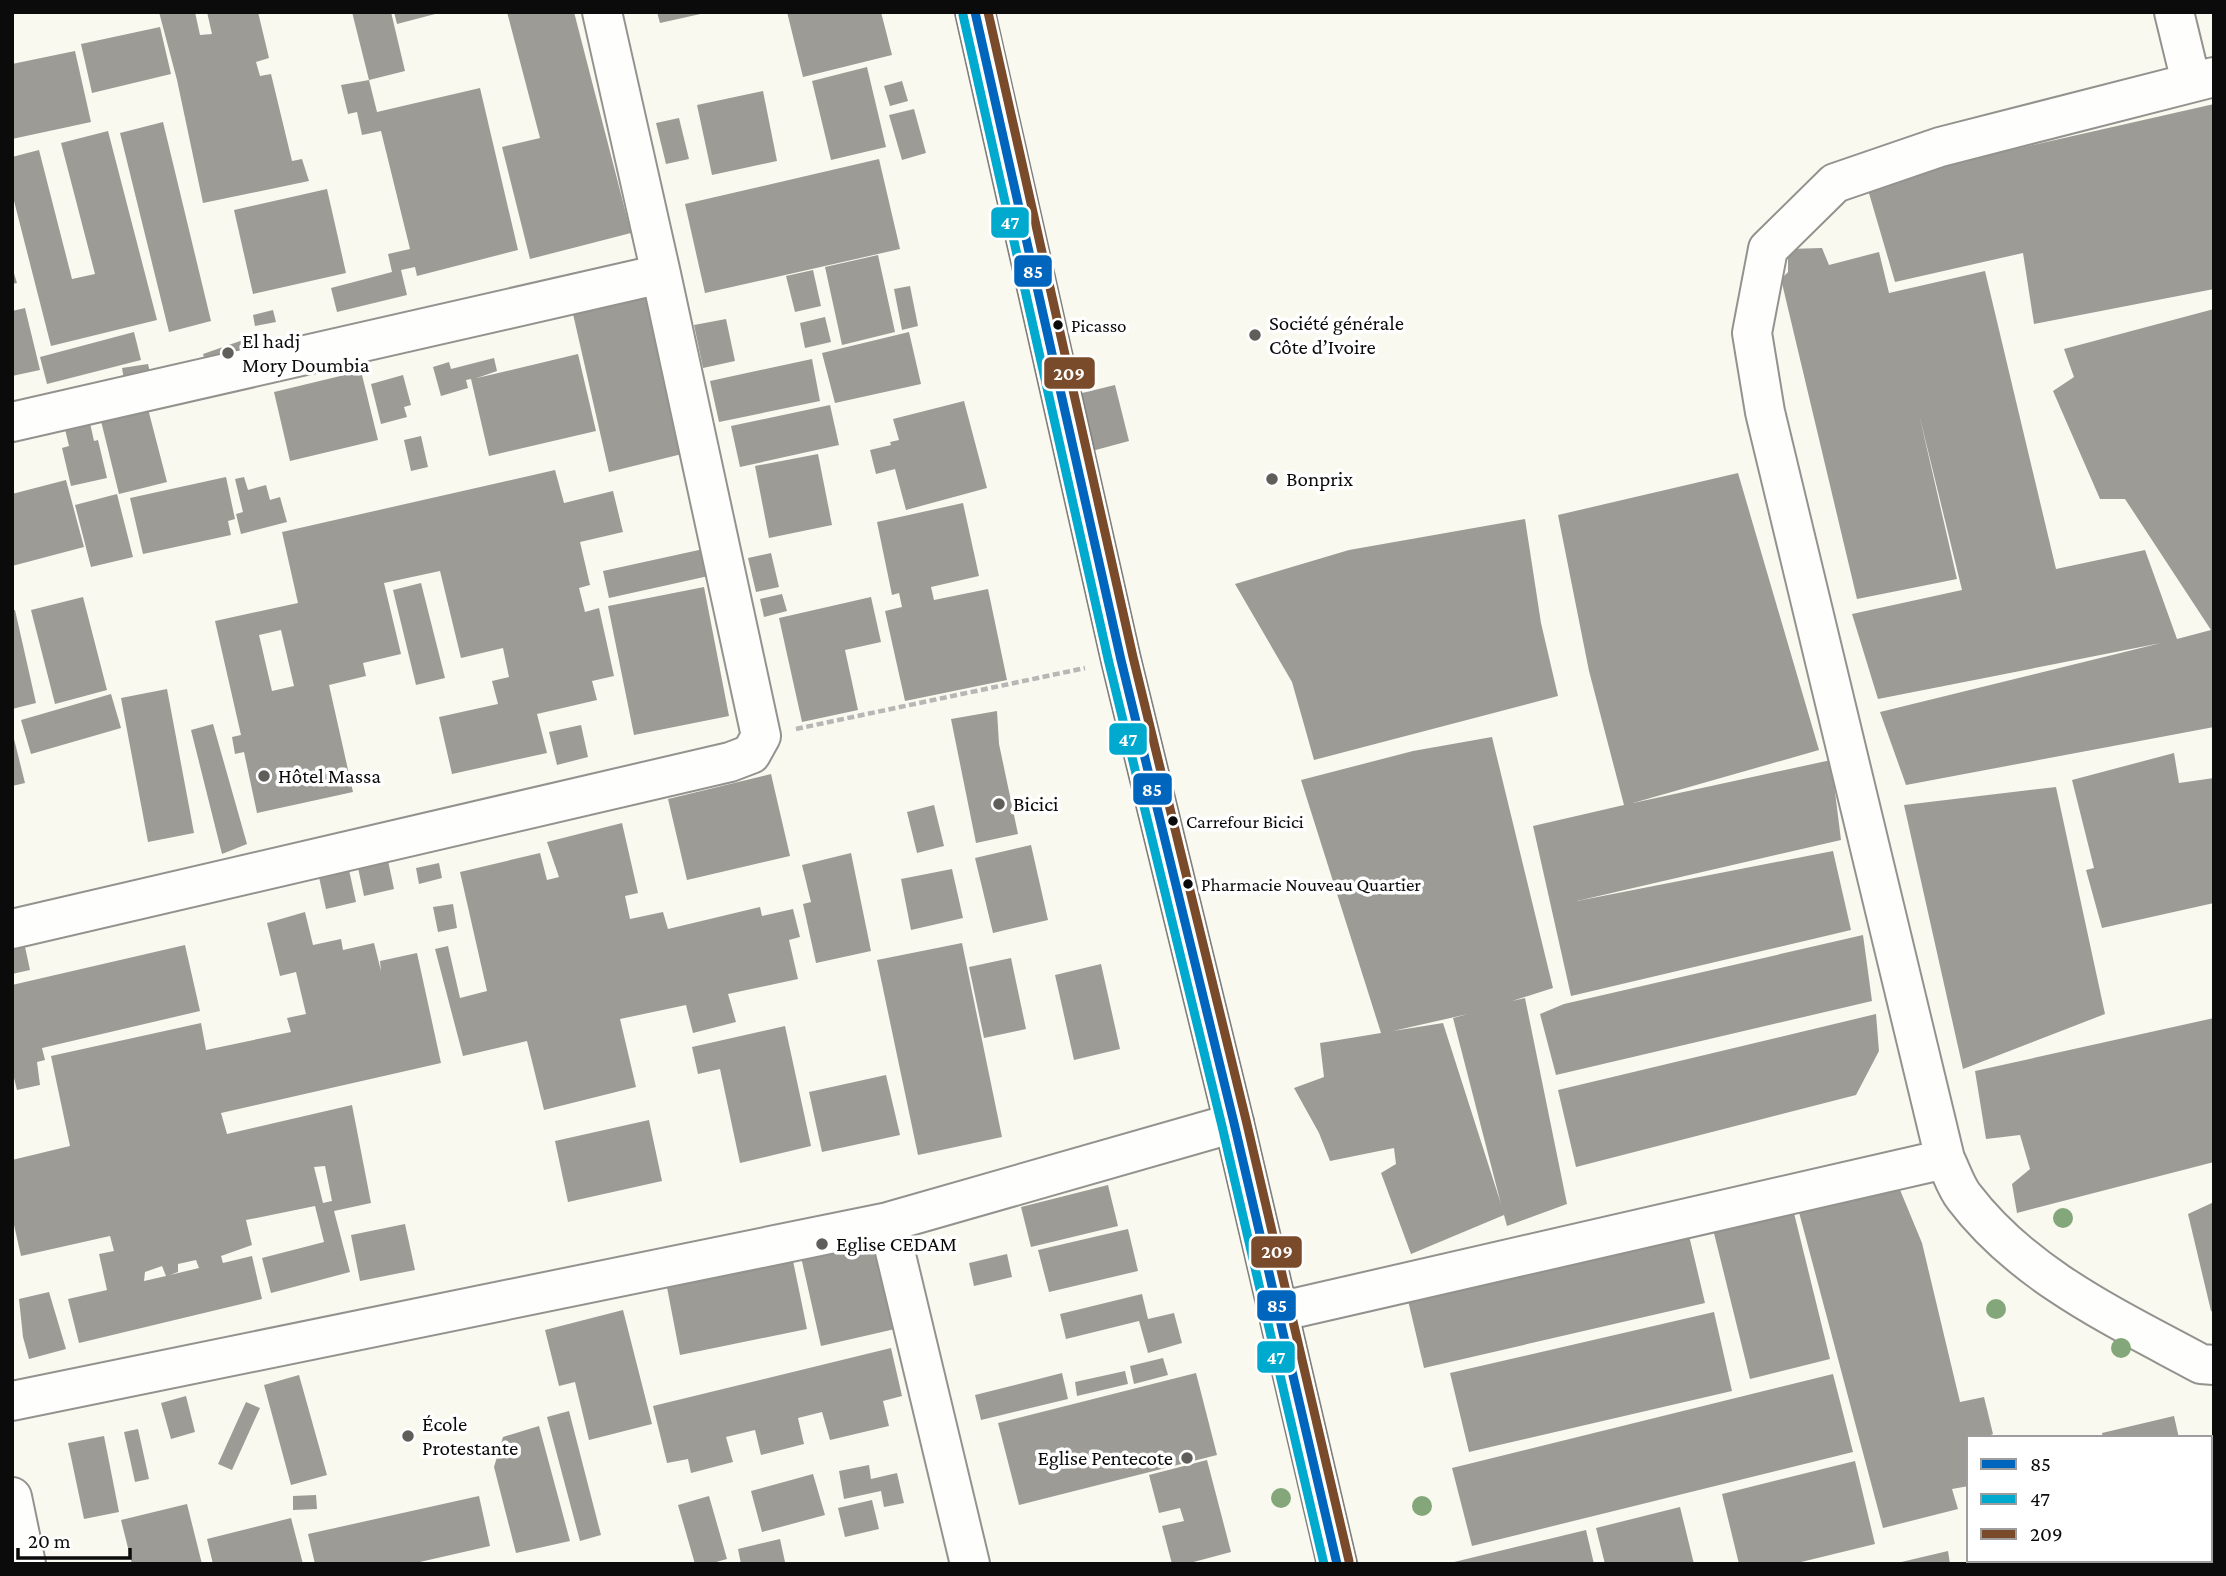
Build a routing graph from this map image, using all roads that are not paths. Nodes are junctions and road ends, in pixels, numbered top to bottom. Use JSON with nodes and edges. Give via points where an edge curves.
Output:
{"nodes":[{"id":1,"x":602,"y":12,"type":"edge"},
{"id":2,"x":975,"y":12,"type":"edge"},
{"id":3,"x":2174,"y":12,"type":"edge"},
{"id":4,"x":2203,"y":79,"type":"edge"},
{"id":5,"x":661,"y":274,"type":"junction"},
{"id":6,"x":12,"y":422,"type":"edge"},
{"id":7,"x":12,"y":929,"type":"edge"},
{"id":8,"x":1234,"y":1123,"type":"junction"},
{"id":9,"x":1945,"y":1159,"type":"junction"},
{"id":10,"x":888,"y":1222,"type":"junction"},
{"id":11,"x":1278,"y":1312,"type":"junction"},
{"id":12,"x":2214,"y":1365,"type":"edge"},
{"id":13,"x":12,"y":1402,"type":"edge"},
{"id":14,"x":12,"y":1497,"type":"edge"},
{"id":15,"x":26,"y":1564,"type":"edge"},
{"id":16,"x":970,"y":1564,"type":"edge"},
{"id":17,"x":1337,"y":1564,"type":"edge"}],
"edges":[{"from":1,"to":5,"type":"street"},
{"from":2,"to":8,"type":"main road","via":[[1121,660]]},
{"from":3,"to":4,"type":"street"},
{"from":4,"to":9,"type":"street","via":[[1940,147],[1835,183],[1768,249],[1752,332],[1765,412]]},
{"from":5,"to":6,"type":"street"},
{"from":5,"to":7,"type":"street","via":[[761,736],[751,754]]},
{"from":8,"to":10,"type":"street"},
{"from":8,"to":11,"type":"main road"},
{"from":9,"to":11,"type":"street"},
{"from":9,"to":12,"type":"street","via":[[1963,1196],[2016,1253],[2089,1303],[2201,1364]]},
{"from":10,"to":13,"type":"street"},
{"from":10,"to":16,"type":"street"},
{"from":11,"to":17,"type":"main road"},
{"from":14,"to":15,"type":"street"}]}
